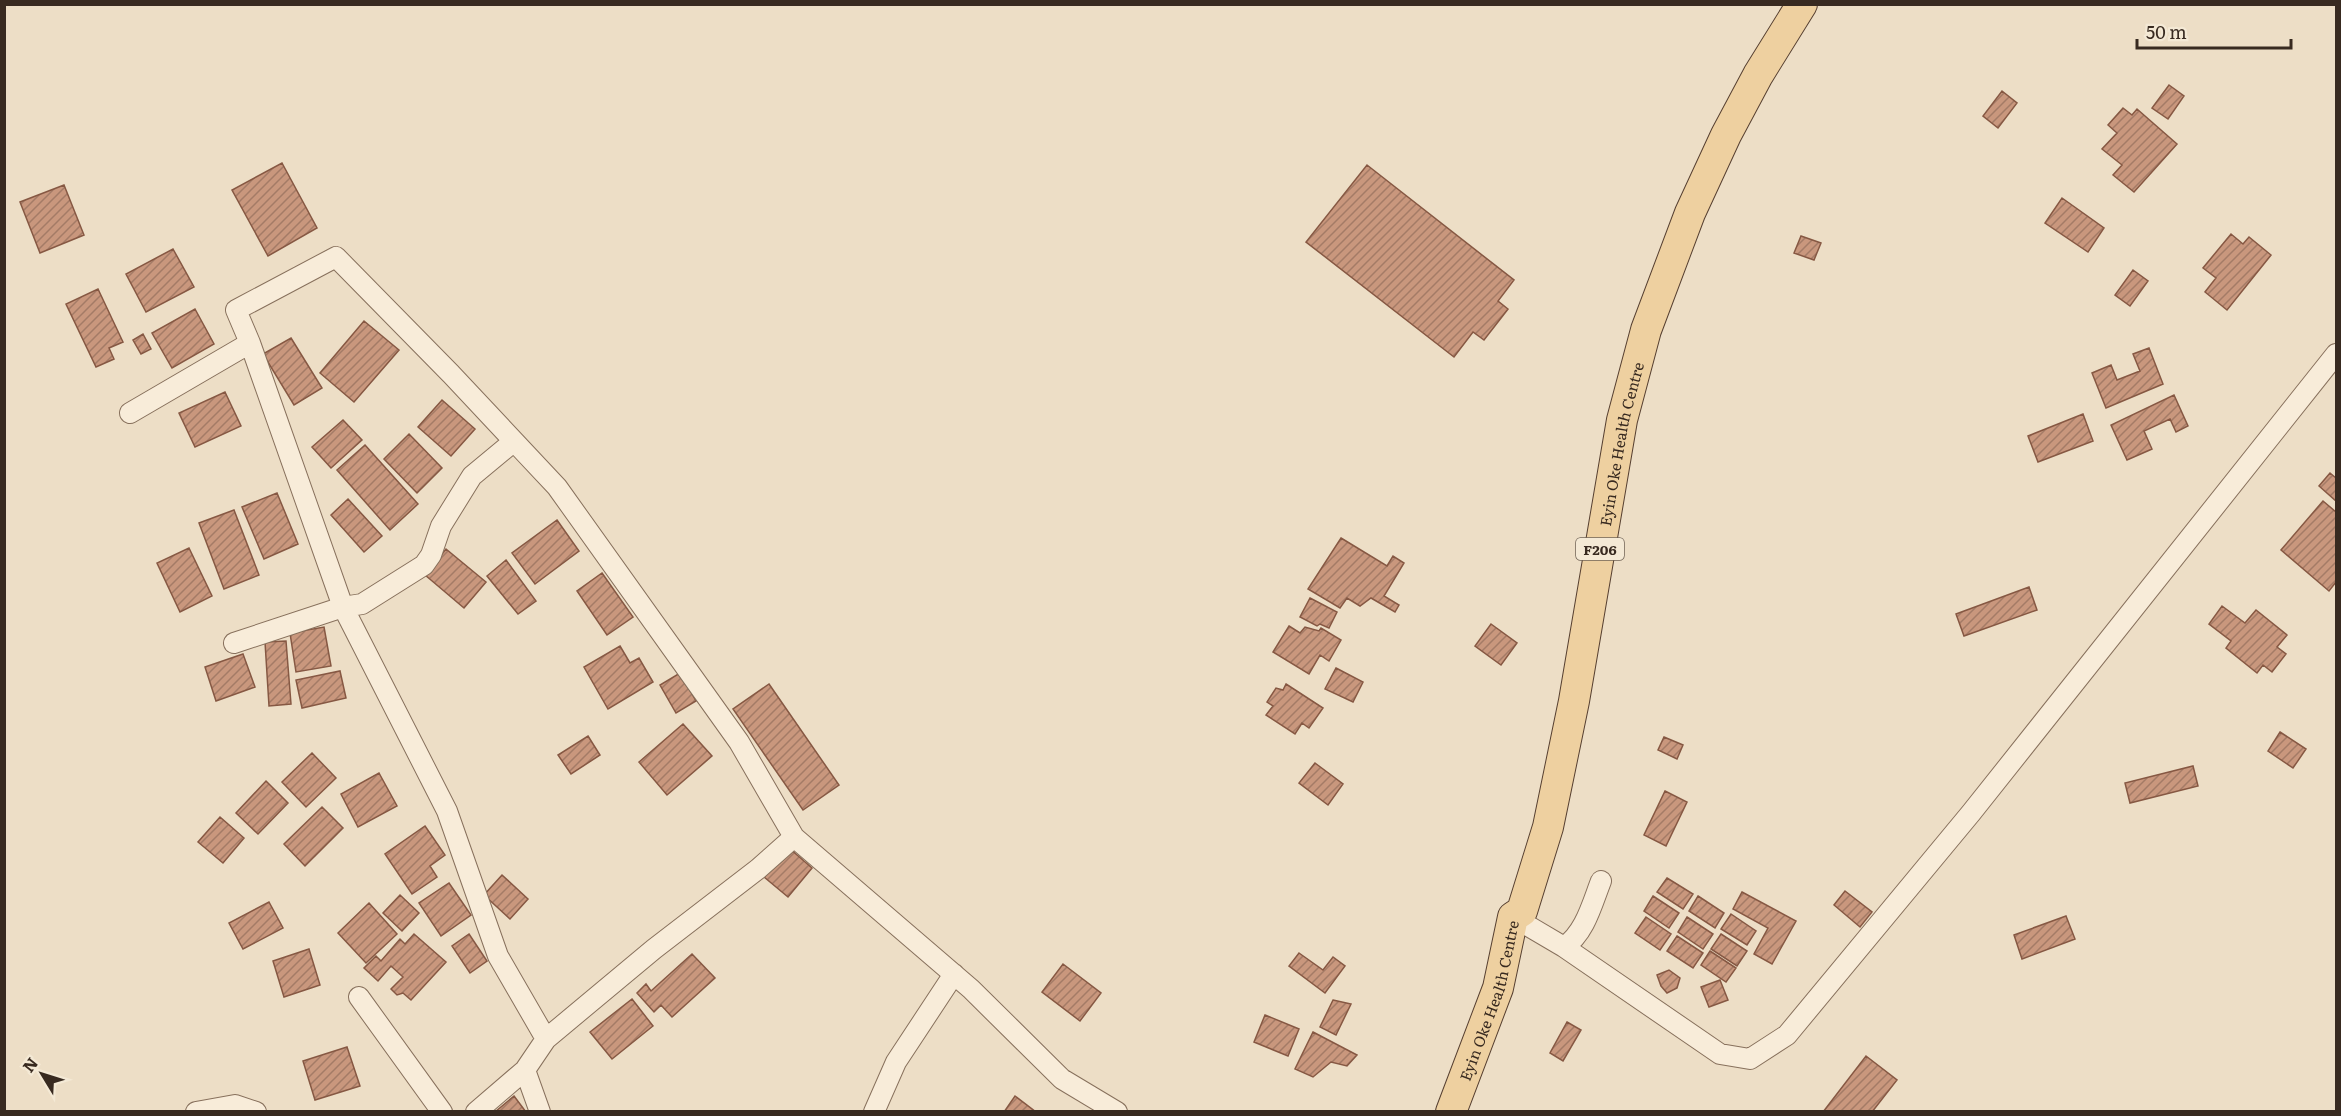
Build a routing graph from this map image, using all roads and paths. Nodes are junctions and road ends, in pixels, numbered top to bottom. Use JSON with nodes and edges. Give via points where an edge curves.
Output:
{"nodes":[{"id":1,"x":1802,"y":4,"type":"edge"},
{"id":2,"x":250,"y":343,"type":"junction"},
{"id":3,"x":2337,"y":354,"type":"edge"},
{"id":4,"x":130,"y":413,"type":"dead end"},
{"id":5,"x":513,"y":442,"type":"junction"},
{"id":6,"x":344,"y":607,"type":"junction"},
{"id":7,"x":234,"y":644,"type":"dead end"},
{"id":8,"x":794,"y":837,"type":"junction"},
{"id":9,"x":1601,"y":881,"type":"dead end"},
{"id":10,"x":1513,"y":916,"type":"junction"},
{"id":11,"x":1564,"y":947,"type":"junction"},
{"id":12,"x":954,"y":974,"type":"junction"},
{"id":13,"x":359,"y":997,"type":"dead end"},
{"id":14,"x":546,"y":1039,"type":"junction"},
{"id":15,"x":525,"y":1070,"type":"junction"},
{"id":16,"x":196,"y":1112,"type":"edge"},
{"id":17,"x":256,"y":1112,"type":"edge"},
{"id":18,"x":442,"y":1112,"type":"edge"},
{"id":19,"x":476,"y":1112,"type":"edge"},
{"id":20,"x":540,"y":1112,"type":"edge"},
{"id":21,"x":874,"y":1112,"type":"edge"},
{"id":22,"x":1118,"y":1112,"type":"edge"},
{"id":23,"x":1451,"y":1112,"type":"edge"}],
"edges":[{"from":1,"to":10,"type":"main road","name":"Eyin Oke Health Centre","number":"F206","via":[[1726,135],[1690,213],[1646,330],[1622,420],[1574,701],[1548,826],[1522,911]]},
{"from":2,"to":4,"type":"street"},
{"from":2,"to":5,"type":"street","via":[[236,310],[336,257]]},
{"from":2,"to":6,"type":"street"},
{"from":3,"to":11,"type":"street","via":[[1971,813],[1787,1035],[1750,1059],[1720,1054]]},
{"from":5,"to":6,"type":"street","via":[[472,476],[441,526],[424,565],[362,604]]},
{"from":5,"to":8,"type":"street","via":[[557,487],[739,742]]},
{"from":6,"to":7,"type":"street"},
{"from":6,"to":14,"type":"street","via":[[447,811],[498,956]]},
{"from":8,"to":12,"type":"street"},
{"from":8,"to":14,"type":"street"},
{"from":9,"to":11,"type":"street","via":[[1574,940]]},
{"from":10,"to":11,"type":"street"},
{"from":10,"to":23,"type":"main road","name":"Eyin Oke Health Centre","number":"F206","via":[[1498,988]]},
{"from":12,"to":21,"type":"street","via":[[896,1062]]},
{"from":12,"to":22,"type":"street","via":[[1062,1079]]},
{"from":13,"to":18,"type":"street"},
{"from":14,"to":15,"type":"street"},
{"from":15,"to":19,"type":"street"},
{"from":15,"to":20,"type":"street"},
{"from":16,"to":17,"type":"street","via":[[236,1105]]}]}
